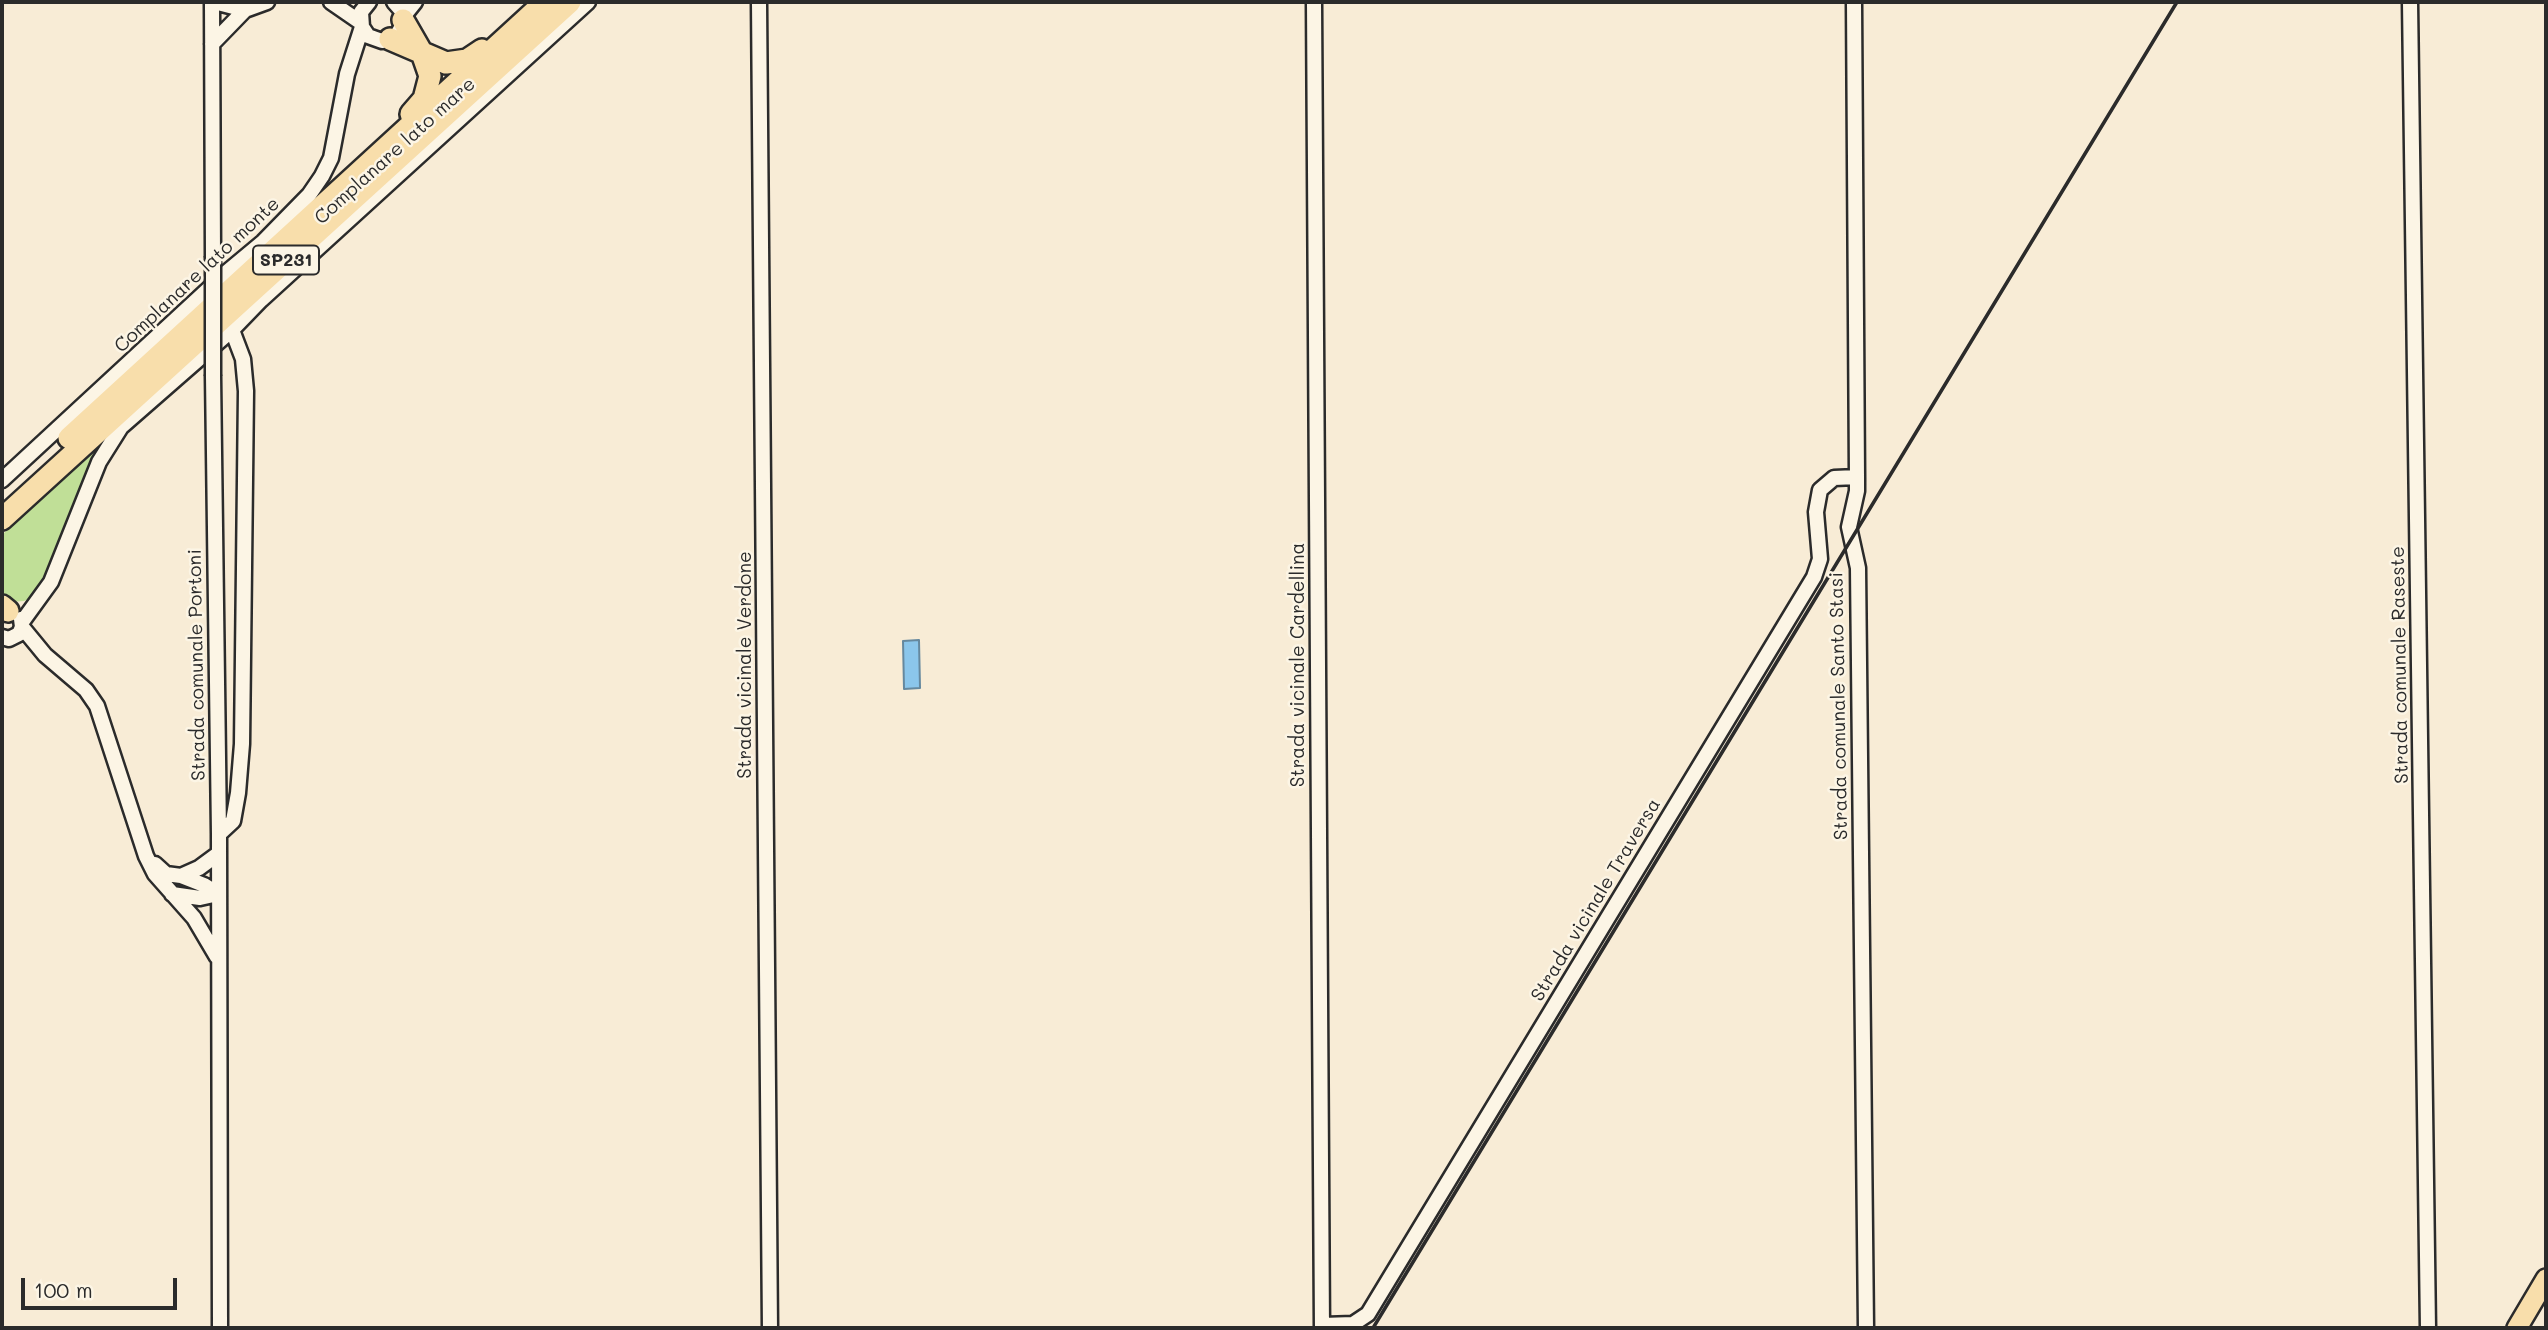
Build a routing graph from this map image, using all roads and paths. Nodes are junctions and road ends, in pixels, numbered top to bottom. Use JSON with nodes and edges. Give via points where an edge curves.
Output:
{"nodes":[{"id":1,"x":213,"y":2,"type":"edge"},
{"id":2,"x":267,"y":2,"type":"edge"},
{"id":3,"x":331,"y":2,"type":"edge"},
{"id":4,"x":369,"y":2,"type":"edge"},
{"id":5,"x":415,"y":2,"type":"edge"},
{"id":6,"x":542,"y":2,"type":"edge"},
{"id":7,"x":570,"y":2,"type":"edge"},
{"id":8,"x":588,"y":2,"type":"edge"},
{"id":9,"x":759,"y":2,"type":"edge"},
{"id":10,"x":1314,"y":2,"type":"edge"},
{"id":11,"x":1854,"y":2,"type":"edge"},
{"id":12,"x":2410,"y":2,"type":"edge"},
{"id":13,"x":245,"y":10,"type":"junction"},
{"id":14,"x":400,"y":13,"type":"edge"},
{"id":15,"x":361,"y":25,"type":"junction"},
{"id":16,"x":384,"y":40,"type":"junction"},
{"id":17,"x":212,"y":44,"type":"junction"},
{"id":18,"x":422,"y":53,"type":"junction"},
{"id":19,"x":354,"y":57,"type":"junction"},
{"id":20,"x":345,"y":185,"type":"junction"},
{"id":21,"x":232,"y":330,"type":"junction"},
{"id":22,"x":50,"y":475,"type":"junction"},
{"id":23,"x":1857,"y":477,"type":"junction"},
{"id":24,"x":2,"y":480,"type":"edge"},
{"id":25,"x":2,"y":499,"type":"edge"},
{"id":26,"x":2,"y":519,"type":"edge"},
{"id":27,"x":2,"y":531,"type":"edge"},
{"id":28,"x":9,"y":625,"type":"edge"},
{"id":29,"x":219,"y":834,"type":"junction"},
{"id":30,"x":219,"y":854,"type":"junction"},
{"id":31,"x":146,"y":856,"type":"junction"},
{"id":32,"x":181,"y":876,"type":"junction"},
{"id":33,"x":172,"y":894,"type":"junction"},
{"id":34,"x":218,"y":894,"type":"junction"},
{"id":35,"x":218,"y":958,"type":"junction"},
{"id":36,"x":2546,"y":1279,"type":"edge"},
{"id":37,"x":1322,"y":1326,"type":"edge"},
{"id":38,"x":220,"y":1328,"type":"edge"},
{"id":39,"x":770,"y":1328,"type":"edge"},
{"id":40,"x":1866,"y":1328,"type":"edge"},
{"id":41,"x":2428,"y":1328,"type":"edge"},
{"id":42,"x":2517,"y":1328,"type":"edge"}],
"edges":[{"from":1,"to":13,"type":"street"},
{"from":1,"to":17,"type":"street","name":"Strada comunale Portoni"},
{"from":2,"to":13,"type":"street"},
{"from":3,"to":15,"type":"street"},
{"from":4,"to":15,"type":"street","name":"Complanare lato monte"},
{"from":5,"to":14,"type":"street"},
{"from":6,"to":18,"type":"highway","via":[[467,60],[446,63]]},
{"from":6,"to":20,"type":"highway","number":"SP231"},
{"from":7,"to":22,"type":"highway","number":"SP231"},
{"from":8,"to":21,"type":"street","name":"Complanare lato mare"},
{"from":9,"to":39,"type":"street","name":"Strada vicinale Verdone"},
{"from":10,"to":37,"type":"street","name":"Strada vicinale Cardellina"},
{"from":11,"to":23,"type":"street","name":"Strada comunale Santo Stasi"},
{"from":12,"to":41,"type":"street","name":"Strada comunale Raseste"},
{"from":13,"to":17,"type":"street"},
{"from":14,"to":16,"type":"street","via":[[399,32]]},
{"from":14,"to":18,"type":"highway"},
{"from":15,"to":16,"type":"street","via":[[368,36]]},
{"from":15,"to":19,"type":"street","name":"Complanare lato monte"},
{"from":16,"to":18,"type":"highway"},
{"from":16,"to":19,"type":"street"},
{"from":17,"to":29,"type":"street","name":"Strada comunale Portoni","bridge":true},
{"from":18,"to":20,"type":"highway","via":[[429,76],[424,99]]},
{"from":19,"to":24,"type":"street","name":"Complanare lato monte","via":[[331,158],[309,195]]},
{"from":20,"to":25,"type":"highway","number":"SP231"},
{"from":21,"to":28,"type":"street","name":"Complanare lato mare","via":[[116,435],[99,463],[51,582],[40,599]]},
{"from":21,"to":29,"type":"street","via":[[243,359],[246,391],[242,744],[233,821]]},
{"from":22,"to":26,"type":"highway","number":"SP231"},
{"from":22,"to":27,"type":"highway","via":[[36,499]]},
{"from":23,"to":37,"type":"street","name":"Strada vicinale Traversa","via":[[1834,478],[1820,490],[1816,512],[1820,559],[1814,577],[1368,1314],[1353,1324]]},
{"from":23,"to":40,"type":"street","name":"Strada comunale Santo Stasi","via":[[1849,527],[1858,568]]},
{"from":28,"to":31,"type":"street","via":[[86,690],[97,706]]},
{"from":29,"to":30,"type":"street","name":"Strada comunale Portoni"},
{"from":30,"to":32,"type":"street"},
{"from":30,"to":34,"type":"street","name":"Strada comunale Portoni"},
{"from":31,"to":32,"type":"street","via":[[166,874]]},
{"from":31,"to":33,"type":"street"},
{"from":32,"to":34,"type":"street"},
{"from":33,"to":34,"type":"street","via":[[200,898]]},
{"from":33,"to":35,"type":"street","via":[[194,918]]},
{"from":34,"to":35,"type":"street","name":"Strada comunale Portoni"},
{"from":35,"to":38,"type":"street","name":"Strada comunale Portoni"},
{"from":36,"to":42,"type":"main road"}]}
